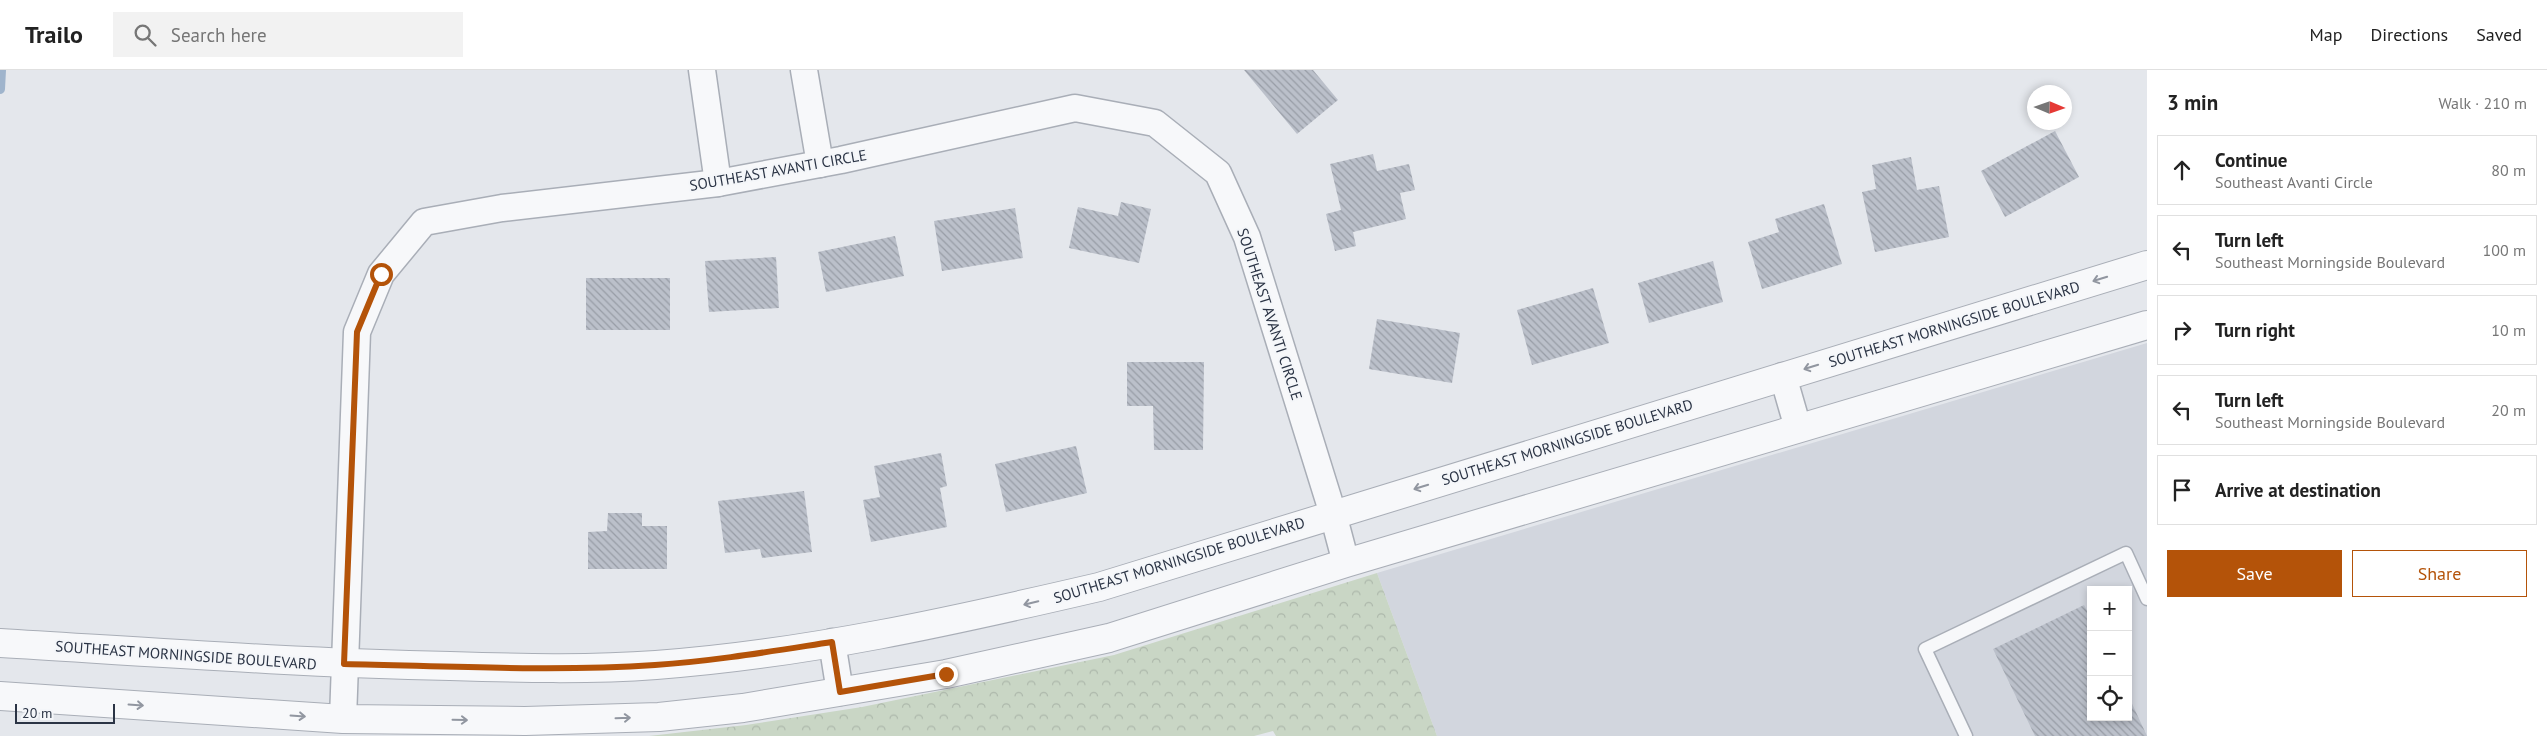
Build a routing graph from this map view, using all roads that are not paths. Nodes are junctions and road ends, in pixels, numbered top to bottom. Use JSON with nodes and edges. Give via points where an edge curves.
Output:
{"nodes":[{"id":1,"x":702,"y":70,"type":"edge"},
{"id":2,"x":804,"y":70,"type":"edge"},
{"id":3,"x":820,"y":164,"type":"junction"},
{"id":4,"x":718,"y":184,"type":"junction"},
{"id":5,"x":2147,"y":265,"type":"edge"},
{"id":6,"x":2147,"y":325,"type":"edge"},
{"id":7,"x":1784,"y":376,"type":"junction"},
{"id":8,"x":1798,"y":428,"type":"junction"},
{"id":9,"x":1334,"y":514,"type":"junction"},
{"id":10,"x":1346,"y":563,"type":"junction"},
{"id":11,"x":2147,"y":599,"type":"edge"},
{"id":12,"x":832,"y":642,"type":"junction"},
{"id":13,"x":0,"y":643,"type":"edge"},
{"id":14,"x":344,"y":664,"type":"junction"},
{"id":15,"x":840,"y":692,"type":"junction"},
{"id":16,"x":0,"y":696,"type":"edge"},
{"id":17,"x":343,"y":719,"type":"junction"},
{"id":18,"x":1966,"y":736,"type":"edge"}],
"edges":[{"from":1,"to":4,"type":"street"},
{"from":2,"to":3,"type":"street"},
{"from":3,"to":4,"type":"street","name":"SOUTHEAST AVANTI CIRCLE"},
{"from":3,"to":9,"type":"street","name":"SOUTHEAST AVANTI CIRCLE","via":[[1075,108],[1155,123],[1218,173],[1247,237]]},
{"from":4,"to":14,"type":"street","name":"SOUTHEAST AVANTI CIRCLE","via":[[502,208],[424,222],[381,274],[357,332]]},
{"from":5,"to":7,"type":"street","name":"SOUTHEAST MORNINGSIDE BOULEVARD","one_way":true},
{"from":6,"to":8,"type":"street"},
{"from":7,"to":8,"type":"street"},
{"from":7,"to":9,"type":"street","name":"SOUTHEAST MORNINGSIDE BOULEVARD","one_way":true},
{"from":8,"to":10,"type":"street"},
{"from":9,"to":10,"type":"street","name":"SOUTHEAST AVANTI CIRCLE"},
{"from":9,"to":12,"type":"street","name":"SOUTHEAST MORNINGSIDE BOULEVARD","one_way":true,"via":[[1099,587],[939,625]]},
{"from":10,"to":15,"type":"street","via":[[1109,638],[946,674]]},
{"from":11,"to":18,"type":"lane","via":[[2126,553],[1925,649]]},
{"from":12,"to":14,"type":"street","name":"SOUTHEAST MORNINGSIDE BOULEVARD","via":[[738,657],[654,665],[526,668]]},
{"from":12,"to":15,"type":"street"},
{"from":13,"to":14,"type":"street","name":"SOUTHEAST MORNINGSIDE BOULEVARD"},
{"from":14,"to":17,"type":"street","name":"SOUTHEAST AVANTI CIRCLE"},
{"from":17,"to":15,"type":"street","one_way":true,"via":[[525,721],[658,717],[743,708]]},
{"from":16,"to":17,"type":"street","one_way":true}]}
